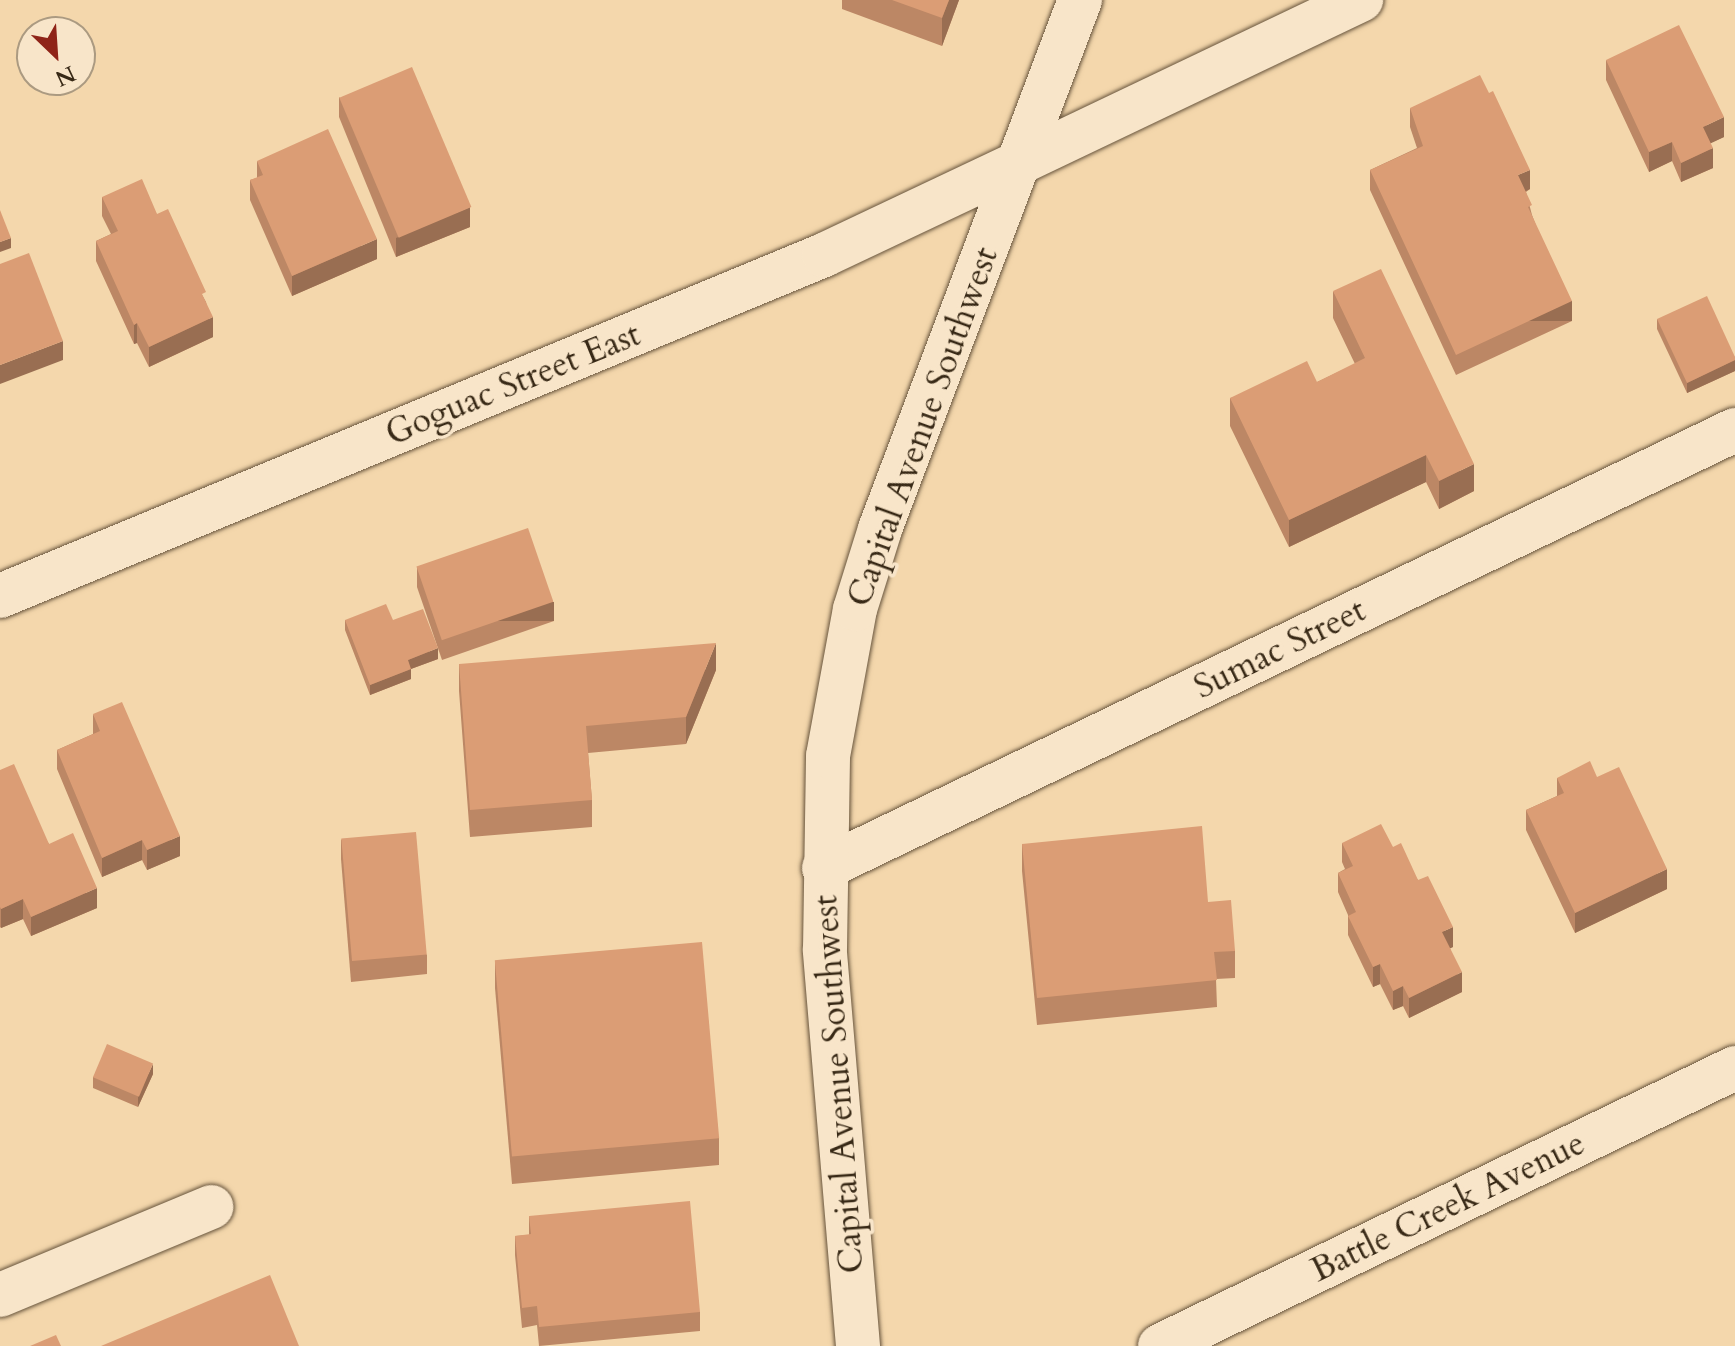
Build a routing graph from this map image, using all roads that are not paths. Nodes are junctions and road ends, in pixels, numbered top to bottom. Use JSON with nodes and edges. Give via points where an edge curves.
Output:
{"nodes":[{"id":1,"x":1080,"y":0,"type":"edge"},
{"id":2,"x":1361,"y":0,"type":"edge"},
{"id":3,"x":1021,"y":162,"type":"junction"},
{"id":4,"x":1735,"y":430,"type":"edge"},
{"id":5,"x":0,"y":596,"type":"edge"},
{"id":6,"x":824,"y":868,"type":"junction"},
{"id":7,"x":1735,"y":1068,"type":"edge"},
{"id":8,"x":211,"y":1207,"type":"dead end"},
{"id":9,"x":0,"y":1295,"type":"edge"},
{"id":10,"x":858,"y":1346,"type":"edge"},
{"id":11,"x":1160,"y":1346,"type":"edge"}],
"edges":[{"from":1,"to":3,"type":"street","name":"Capital Avenue Southwest"},
{"from":2,"to":3,"type":"street","name":"Goguac Street East"},
{"from":3,"to":5,"type":"street","name":"Goguac Street East","via":[[824,255]]},
{"from":3,"to":6,"type":"street","name":"Capital Avenue Southwest","via":[[880,529],[855,609],[828,756]]},
{"from":4,"to":6,"type":"street","name":"Sumac Street"},
{"from":6,"to":10,"type":"street","name":"Capital Avenue Southwest","via":[[825,949]]},
{"from":7,"to":11,"type":"street","name":"Battle Creek Avenue"},
{"from":8,"to":9,"type":"street"}]}
